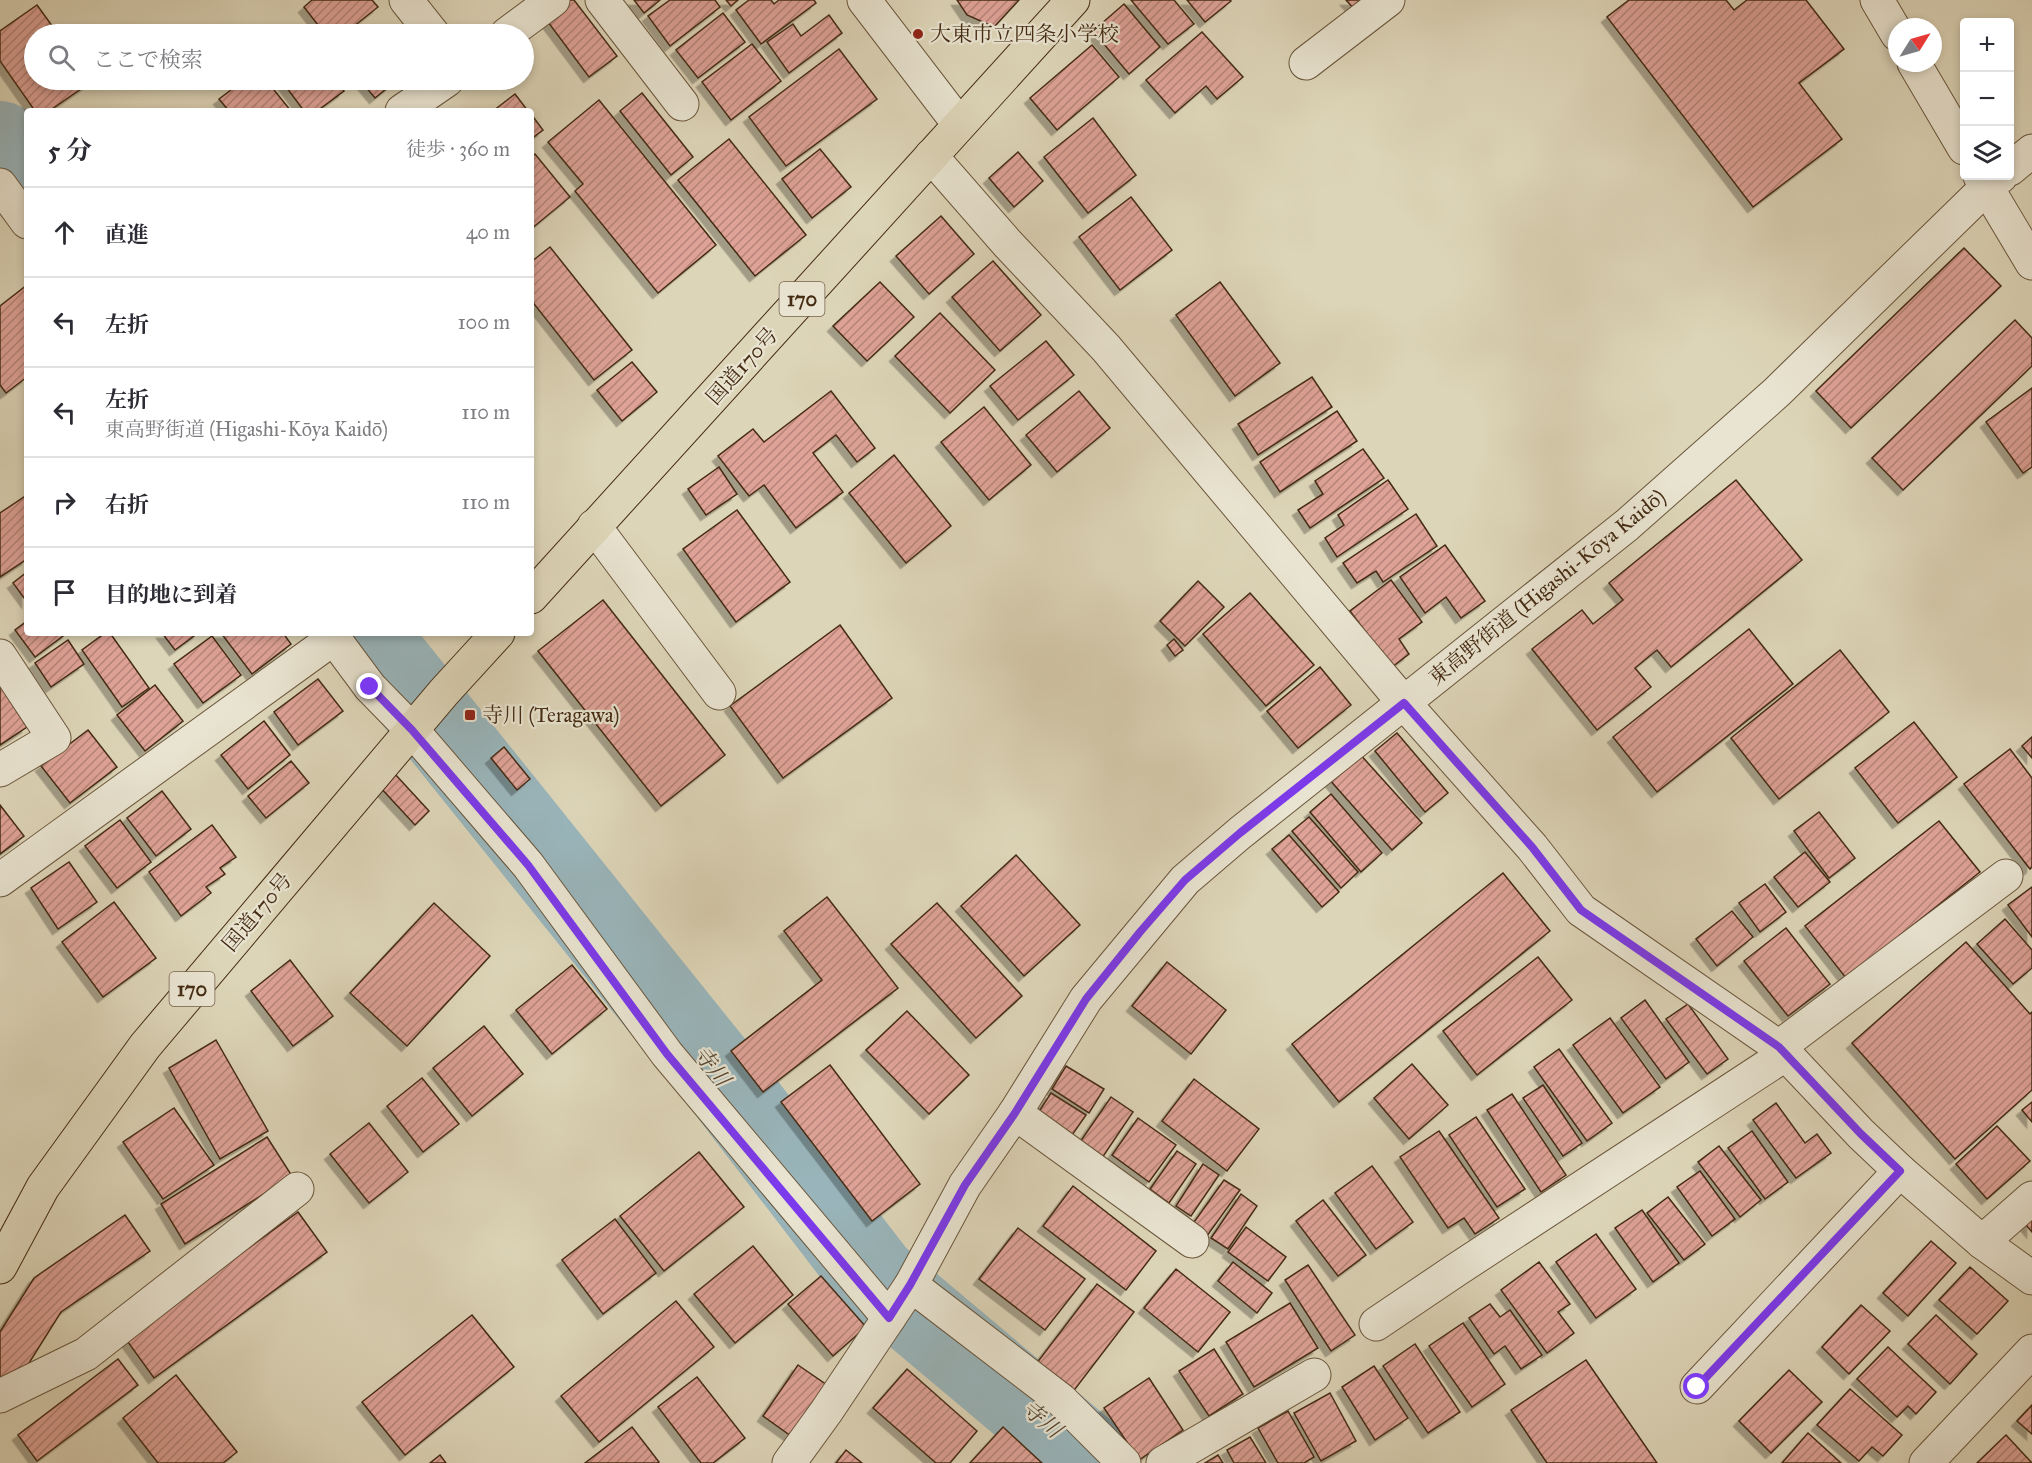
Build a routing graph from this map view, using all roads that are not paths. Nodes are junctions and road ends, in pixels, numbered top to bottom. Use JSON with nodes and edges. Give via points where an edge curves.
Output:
{"nodes":[{"id":1,"x":406,"y":0,"type":"edge"},
{"id":2,"x":553,"y":0,"type":"edge"},
{"id":3,"x":602,"y":0,"type":"edge"},
{"id":4,"x":864,"y":0,"type":"edge"},
{"id":5,"x":1073,"y":0,"type":"edge"},
{"id":6,"x":1388,"y":0,"type":"edge"},
{"id":7,"x":1877,"y":0,"type":"edge"},
{"id":8,"x":1888,"y":19,"type":"edge"},
{"id":9,"x":426,"y":24,"type":"edge"},
{"id":10,"x":521,"y":24,"type":"edge"},
{"id":11,"x":1306,"y":63,"type":"dead end"},
{"id":12,"x":1919,"y":72,"type":"edge"},
{"id":13,"x":432,"y":90,"type":"edge"},
{"id":14,"x":682,"y":104,"type":"dead end"},
{"id":15,"x":406,"y":108,"type":"edge"},
{"id":16,"x":959,"y":124,"type":"junction"},
{"id":17,"x":1960,"y":140,"type":"edge"},
{"id":18,"x":2032,"y":151,"type":"edge"},
{"id":19,"x":932,"y":156,"type":"junction"},
{"id":20,"x":2014,"y":164,"type":"edge"},
{"id":21,"x":1992,"y":180,"type":"edge"},
{"id":22,"x":1996,"y":180,"type":"edge"},
{"id":23,"x":0,"y":185,"type":"edge"},
{"id":24,"x":24,"y":218,"type":"edge"},
{"id":25,"x":2032,"y":263,"type":"edge"},
{"id":26,"x":594,"y":526,"type":"junction"},
{"id":27,"x":534,"y":594,"type":"edge"},
{"id":28,"x":331,"y":636,"type":"edge"},
{"id":29,"x":333,"y":636,"type":"edge"},
{"id":30,"x":495,"y":636,"type":"edge"},
{"id":31,"x":0,"y":656,"type":"edge"},
{"id":32,"x":719,"y":693,"type":"dead end"},
{"id":33,"x":1404,"y":703,"type":"junction"},
{"id":34,"x":412,"y":730,"type":"junction"},
{"id":35,"x":0,"y":770,"type":"edge"},
{"id":36,"x":2006,"y":876,"type":"dead end"},
{"id":37,"x":0,"y":880,"type":"edge"},
{"id":38,"x":1783,"y":1051,"type":"junction"},
{"id":39,"x":1015,"y":1113,"type":"junction"},
{"id":40,"x":1900,"y":1171,"type":"junction"},
{"id":41,"x":297,"y":1189,"type":"dead end"},
{"id":42,"x":2032,"y":1198,"type":"edge"},
{"id":43,"x":1192,"y":1241,"type":"dead end"},
{"id":44,"x":1982,"y":1242,"type":"junction"},
{"id":45,"x":0,"y":1268,"type":"edge"},
{"id":46,"x":2032,"y":1278,"type":"edge"},
{"id":47,"x":910,"y":1285,"type":"junction"},
{"id":48,"x":889,"y":1318,"type":"junction"},
{"id":49,"x":1376,"y":1324,"type":"dead end"},
{"id":50,"x":2032,"y":1352,"type":"edge"},
{"id":51,"x":1314,"y":1375,"type":"dead end"},
{"id":52,"x":1697,"y":1387,"type":"dead end"},
{"id":53,"x":0,"y":1395,"type":"edge"},
{"id":54,"x":789,"y":1463,"type":"edge"},
{"id":55,"x":1124,"y":1463,"type":"edge"},
{"id":56,"x":1163,"y":1463,"type":"edge"},
{"id":57,"x":1926,"y":1463,"type":"edge"}],
"edges":[{"from":1,"to":9,"type":"street"},
{"from":2,"to":10,"type":"street"},
{"from":3,"to":14,"type":"street"},
{"from":4,"to":16,"type":"street"},
{"from":5,"to":16,"type":"highway","name":"国道170号","number":"170"},
{"from":6,"to":11,"type":"street"},
{"from":7,"to":8,"type":"street"},
{"from":12,"to":17,"type":"street"},
{"from":13,"to":15,"type":"street"},
{"from":16,"to":19,"type":"highway","name":"国道170号","number":"170"},
{"from":18,"to":20,"type":"street","name":"東高野街道 (Higashi-Kōya Kaidō)"},
{"from":19,"to":26,"type":"highway","name":"国道170号","number":"170"},
{"from":19,"to":33,"type":"street","via":[[1106,348]]},
{"from":21,"to":33,"type":"street","name":"東高野街道 (Higashi-Kōya Kaidō)","via":[[1777,392],[1627,525]]},
{"from":22,"to":25,"type":"street"},
{"from":23,"to":24,"type":"street"},
{"from":26,"to":27,"type":"highway","name":"国道170号","number":"170"},
{"from":26,"to":32,"type":"street"},
{"from":28,"to":37,"type":"street"},
{"from":29,"to":34,"type":"street","via":[[370,687]]},
{"from":30,"to":34,"type":"highway","name":"国道170号","number":"170"},
{"from":31,"to":35,"type":"street","via":[[54,738]]},
{"from":33,"to":38,"type":"street","via":[[1532,847],[1581,910]]},
{"from":33,"to":39,"type":"street","name":"東高野街道 (Higashi-Kōya Kaidō)","via":[[1185,880],[1086,999]]},
{"from":34,"to":45,"type":"highway","name":"国道170号","number":"170","via":[[145,1046],[43,1187]]},
{"from":34,"to":48,"type":"street","via":[[528,865],[667,1054]]},
{"from":36,"to":38,"type":"street"},
{"from":38,"to":40,"type":"street"},
{"from":38,"to":49,"type":"street"},
{"from":39,"to":43,"type":"street"},
{"from":39,"to":47,"type":"street","name":"東高野街道 (Higashi-Kōya Kaidō)","via":[[965,1185]]},
{"from":40,"to":44,"type":"street"},
{"from":40,"to":52,"type":"street"},
{"from":41,"to":53,"type":"street","via":[[86,1354]]},
{"from":42,"to":44,"type":"street"},
{"from":44,"to":46,"type":"street"},
{"from":47,"to":48,"type":"street","name":"東高野街道 (Higashi-Kōya Kaidō)"},
{"from":47,"to":55,"type":"street","via":[[1061,1400]]},
{"from":48,"to":54,"type":"street","name":"東高野街道 (Higashi-Kōya Kaidō)"},
{"from":50,"to":57,"type":"street"},
{"from":51,"to":56,"type":"street"}]}
